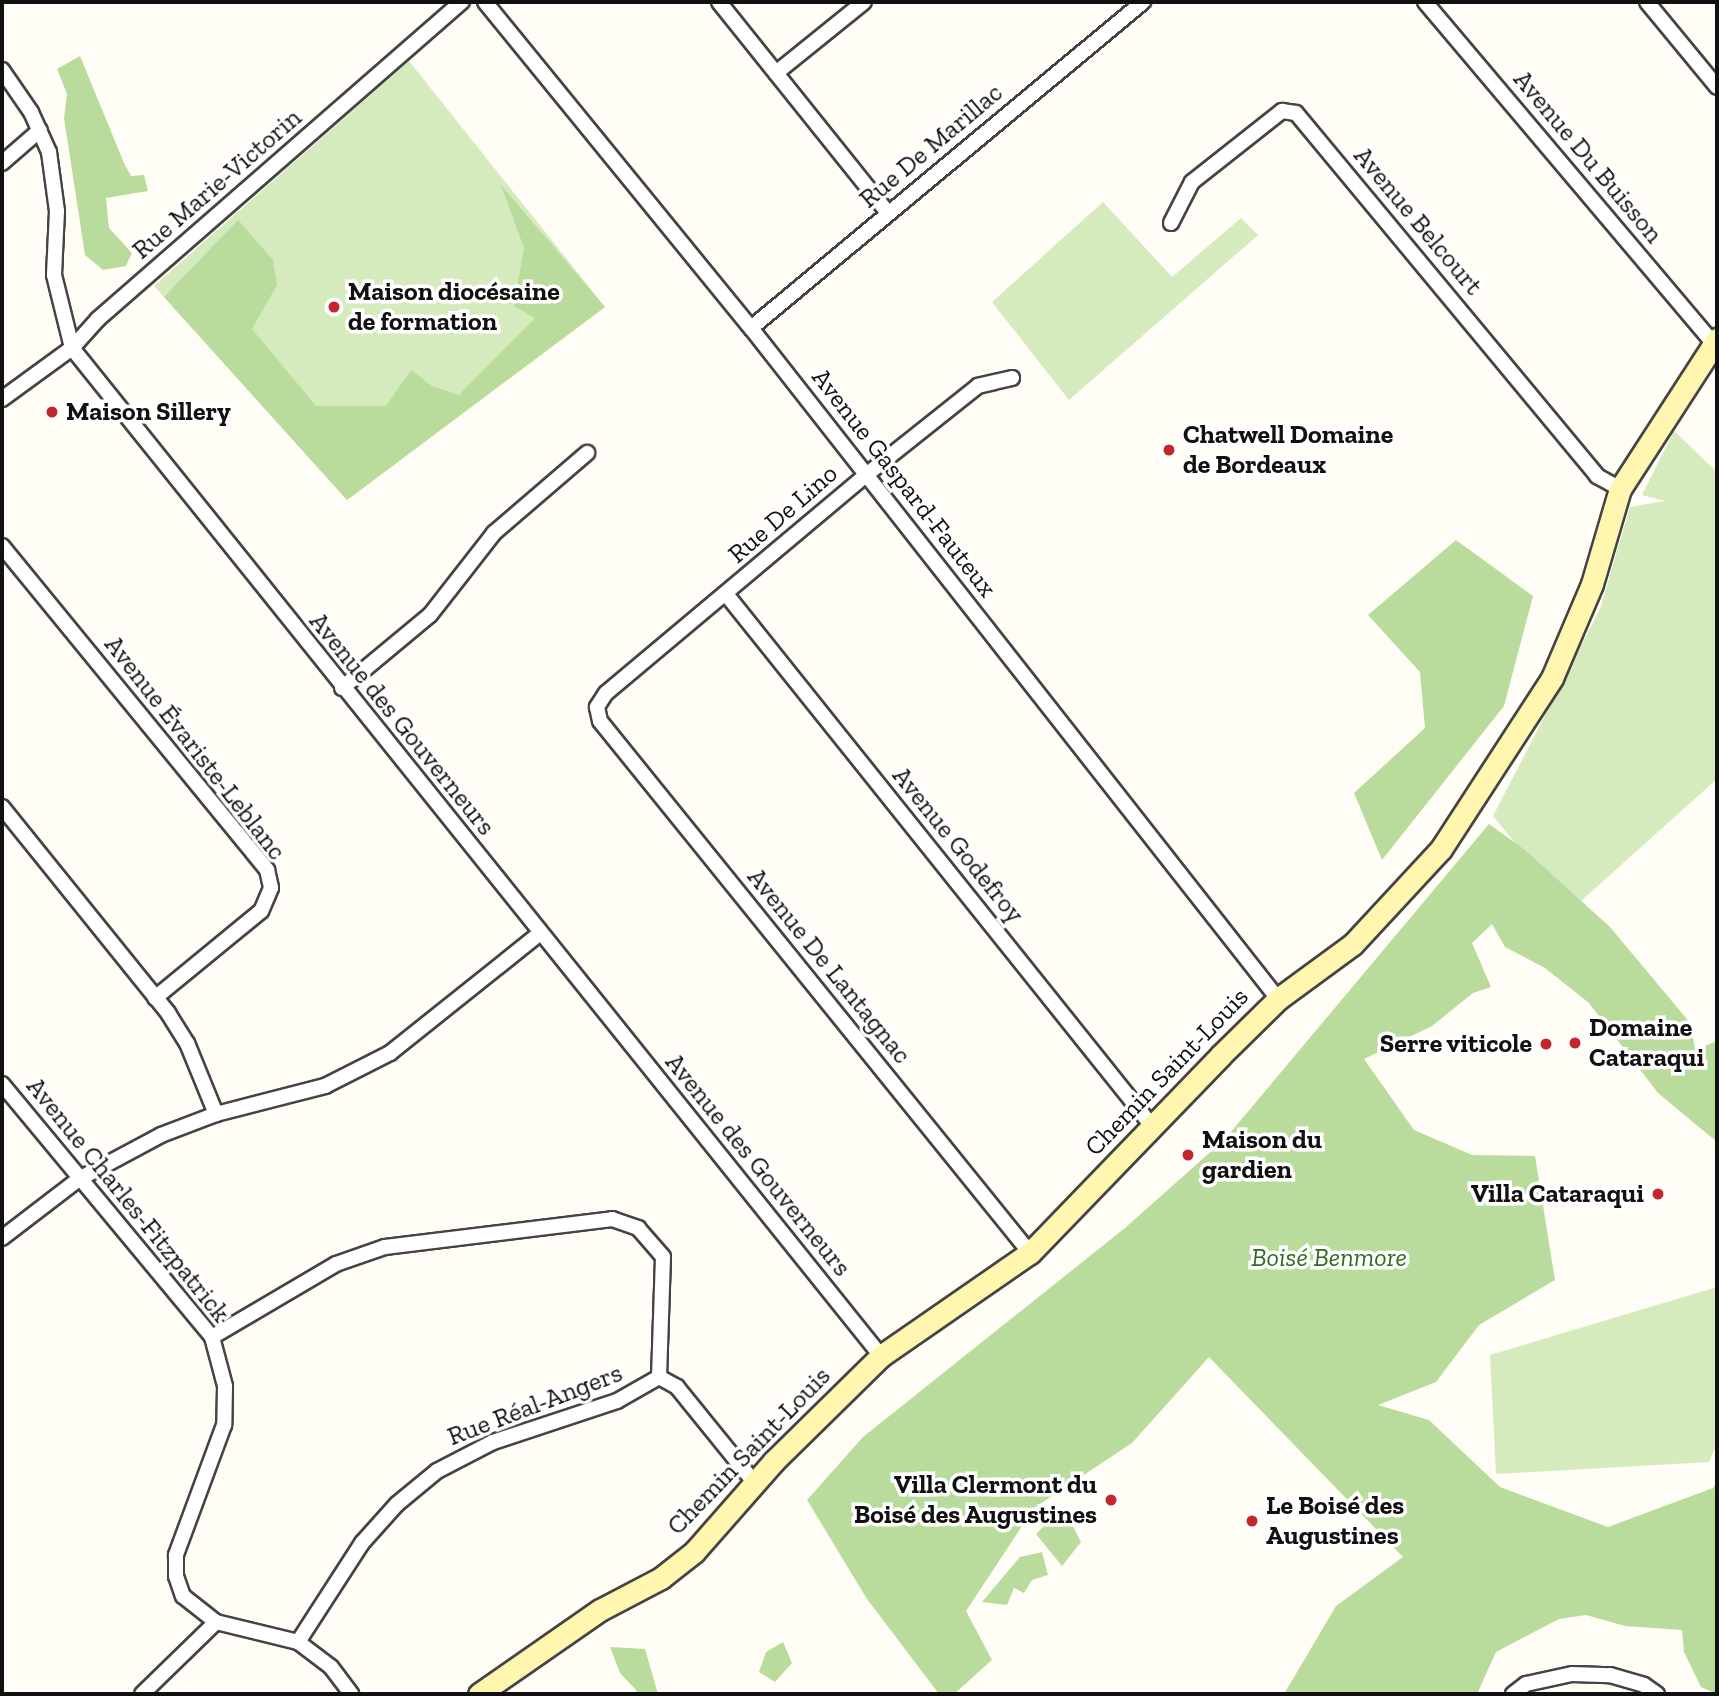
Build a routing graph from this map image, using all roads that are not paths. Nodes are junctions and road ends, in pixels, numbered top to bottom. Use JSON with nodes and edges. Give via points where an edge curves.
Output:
{"nodes":[{"id":1,"x":462,"y":2,"type":"edge"},
{"id":2,"x":485,"y":2,"type":"edge"},
{"id":3,"x":719,"y":2,"type":"edge"},
{"id":4,"x":864,"y":2,"type":"edge"},
{"id":5,"x":1143,"y":2,"type":"edge"},
{"id":6,"x":1425,"y":2,"type":"edge"},
{"id":7,"x":1647,"y":2,"type":"edge"},
{"id":8,"x":2,"y":70,"type":"edge"},
{"id":9,"x":776,"y":73,"type":"junction"},
{"id":10,"x":1717,"y":87,"type":"edge"},
{"id":11,"x":40,"y":130,"type":"junction"},
{"id":12,"x":2,"y":163,"type":"edge"},
{"id":13,"x":888,"y":213,"type":"junction"},
{"id":14,"x":1171,"y":223,"type":"dead end"},
{"id":15,"x":751,"y":328,"type":"junction"},
{"id":16,"x":1716,"y":342,"type":"edge"},
{"id":17,"x":72,"y":348,"type":"junction"},
{"id":18,"x":1012,"y":378,"type":"dead end"},
{"id":19,"x":2,"y":399,"type":"edge"},
{"id":20,"x":587,"y":453,"type":"dead end"},
{"id":21,"x":866,"y":475,"type":"junction"},
{"id":22,"x":1620,"y":489,"type":"junction"},
{"id":23,"x":2,"y":547,"type":"edge"},
{"id":24,"x":726,"y":594,"type":"junction"},
{"id":25,"x":342,"y":688,"type":"junction"},
{"id":26,"x":597,"y":707,"type":"joint"},
{"id":27,"x":2,"y":807,"type":"edge"},
{"id":28,"x":539,"y":934,"type":"junction"},
{"id":29,"x":155,"y":998,"type":"junction"},
{"id":30,"x":1278,"y":999,"type":"junction"},
{"id":31,"x":2,"y":1084,"type":"edge"},
{"id":32,"x":216,"y":1114,"type":"junction"},
{"id":33,"x":1152,"y":1126,"type":"junction"},
{"id":34,"x":79,"y":1179,"type":"junction"},
{"id":35,"x":2,"y":1238,"type":"edge"},
{"id":36,"x":1030,"y":1253,"type":"junction"},
{"id":37,"x":212,"y":1337,"type":"junction"},
{"id":38,"x":881,"y":1356,"type":"junction"},
{"id":39,"x":659,"y":1377,"type":"junction"},
{"id":40,"x":754,"y":1482,"type":"junction"},
{"id":41,"x":216,"y":1622,"type":"junction"},
{"id":42,"x":298,"y":1642,"type":"junction"},
{"id":43,"x":142,"y":1694,"type":"edge"},
{"id":44,"x":351,"y":1694,"type":"edge"},
{"id":45,"x":480,"y":1694,"type":"edge"},
{"id":46,"x":1513,"y":1694,"type":"edge"},
{"id":47,"x":1657,"y":1694,"type":"edge"}],
"edges":[{"from":1,"to":17,"type":"street","name":"Rue Marie-Victorin","via":[[98,319]]},
{"from":2,"to":15,"type":"street","name":"Avenue Gaspard-Fauteux"},
{"from":3,"to":9,"type":"street"},
{"from":4,"to":9,"type":"street"},
{"from":5,"to":13,"type":"street","name":"Rue De Marillac"},
{"from":6,"to":16,"type":"street","name":"Avenue Du Buisson"},
{"from":7,"to":10,"type":"street"},
{"from":8,"to":11,"type":"street","name":"Avenue des Gouverneurs"},
{"from":9,"to":13,"type":"street"},
{"from":11,"to":12,"type":"street"},
{"from":11,"to":17,"type":"street","name":"Avenue des Gouverneurs","via":[[56,187],[54,275]]},
{"from":13,"to":15,"type":"street","name":"Rue De Marillac"},
{"from":14,"to":22,"type":"street","name":"Avenue Belcourt","via":[[1192,182],[1282,111],[1296,113],[1597,476]]},
{"from":15,"to":21,"type":"street","name":"Avenue Gaspard-Fauteux"},
{"from":16,"to":22,"type":"street","name":"Chemin Saint-Louis"},
{"from":17,"to":19,"type":"street","name":"Rue Marie-Victorin"},
{"from":17,"to":25,"type":"street","name":"Avenue des Gouverneurs"},
{"from":18,"to":21,"type":"street","name":"Rue De Lino","via":[[978,386]]},
{"from":20,"to":25,"type":"street","via":[[494,533],[430,615]]},
{"from":21,"to":24,"type":"street","name":"Rue De Lino"},
{"from":21,"to":30,"type":"street","name":"Avenue Gaspard-Fauteux"},
{"from":22,"to":30,"type":"street","name":"Chemin Saint-Louis","via":[[1552,678],[1441,849],[1353,944]]},
{"from":23,"to":29,"type":"street","name":"Avenue Évariste-Leblanc","via":[[267,870],[271,888],[261,911]]},
{"from":24,"to":26,"type":"street","name":"Rue De Lino","via":[[606,693]]},
{"from":24,"to":33,"type":"street","name":"Avenue Godefroy"},
{"from":25,"to":28,"type":"street","name":"Avenue des Gouverneurs"},
{"from":26,"to":36,"type":"street","name":"Avenue De Lantagnac","via":[[600,721]]},
{"from":27,"to":29,"type":"street"},
{"from":28,"to":32,"type":"street","via":[[390,1053],[325,1086]]},
{"from":28,"to":38,"type":"street","name":"Avenue des Gouverneurs"},
{"from":29,"to":32,"type":"street","via":[[187,1043]]},
{"from":30,"to":33,"type":"street","name":"Chemin Saint-Louis"},
{"from":31,"to":34,"type":"street","name":"Avenue Charles-Fitzpatrick"},
{"from":32,"to":34,"type":"street","via":[[160,1135]]},
{"from":33,"to":36,"type":"street","name":"Chemin Saint-Louis"},
{"from":34,"to":35,"type":"street"},
{"from":34,"to":37,"type":"street","name":"Avenue Charles-Fitzpatrick"},
{"from":36,"to":38,"type":"street","name":"Chemin Saint-Louis"},
{"from":37,"to":39,"type":"street","via":[[336,1264],[385,1247],[612,1219],[638,1228],[663,1257]]},
{"from":37,"to":41,"type":"street","name":"Avenue Charles-Fitzpatrick","via":[[225,1386],[224,1425],[176,1555],[176,1576],[183,1597]]},
{"from":38,"to":40,"type":"street","name":"Chemin Saint-Louis"},
{"from":39,"to":40,"type":"street","via":[[677,1387]]},
{"from":39,"to":42,"type":"street","name":"Rue Réal-Angers","via":[[617,1401],[493,1442],[437,1471],[397,1504],[362,1543]]},
{"from":40,"to":45,"type":"street","name":"Chemin Saint-Louis","via":[[694,1552],[661,1578],[600,1610]]},
{"from":41,"to":42,"type":"street","name":"Avenue Charles-Fitzpatrick"},
{"from":41,"to":43,"type":"street"},
{"from":42,"to":44,"type":"street","name":"Avenue Charles-Fitzpatrick","via":[[331,1667]]},
{"from":46,"to":47,"type":"street","via":[[1526,1684],[1572,1674],[1610,1675]]}]}
